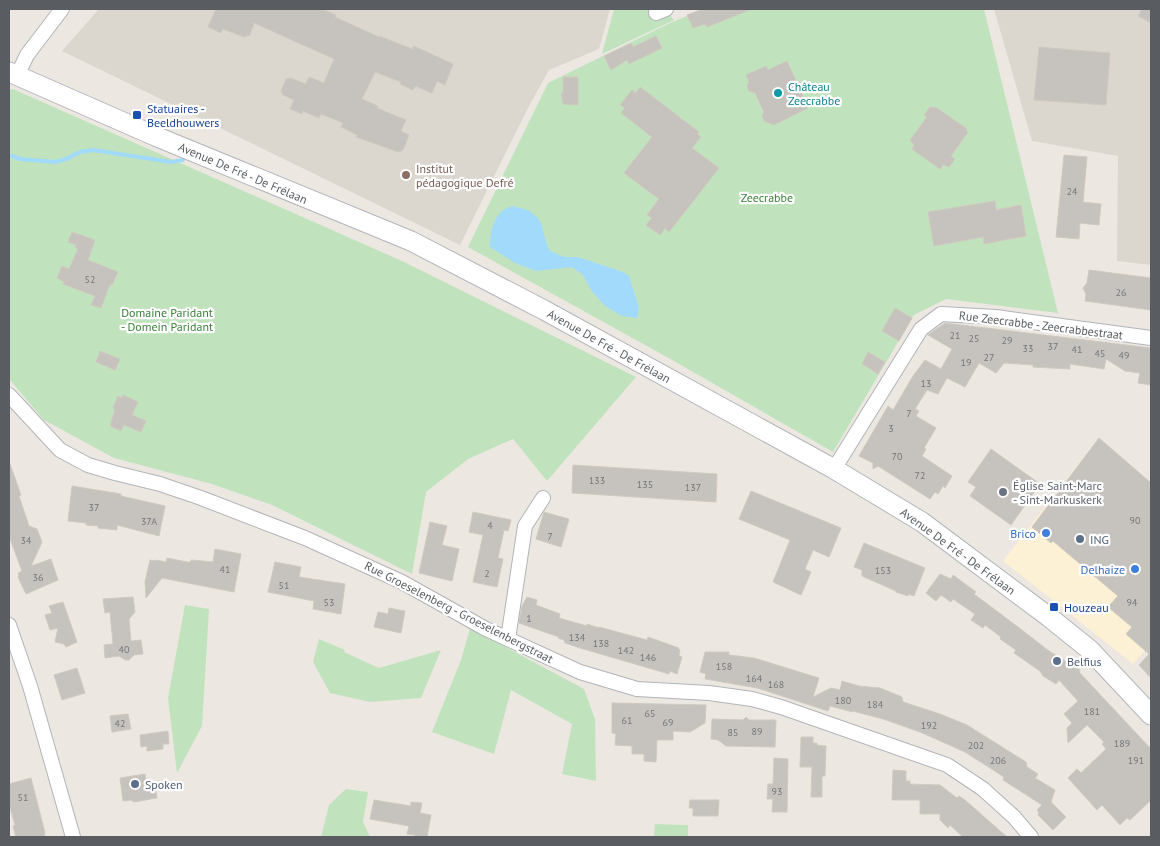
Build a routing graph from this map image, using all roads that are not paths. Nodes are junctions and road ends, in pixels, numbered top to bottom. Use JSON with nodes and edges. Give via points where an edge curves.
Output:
{"nodes":[{"id":1,"x":62,"y":9,"type":"edge"},
{"id":2,"x":13,"y":74,"type":"edge"},
{"id":3,"x":1151,"y":338,"type":"edge"},
{"id":4,"x":9,"y":395,"type":"edge"},
{"id":5,"x":834,"y":469,"type":"junction"},
{"id":6,"x":543,"y":498,"type":"dead end"},
{"id":7,"x":9,"y":625,"type":"edge"},
{"id":8,"x":508,"y":639,"type":"junction"},
{"id":9,"x":1151,"y":715,"type":"edge"},
{"id":10,"x":73,"y":837,"type":"edge"},
{"id":11,"x":1030,"y":837,"type":"edge"}],
"edges":[{"from":1,"to":2,"type":"street"},
{"from":2,"to":5,"type":"main road","name":"Avenue De Fré - De Frélaan","via":[[163,140],[411,241]]},
{"from":3,"to":5,"type":"street","name":"Rue Zeecrabbe - Zeecrabbestraat","via":[[996,317],[941,314],[921,329]]},
{"from":4,"to":8,"type":"street","name":"Rue Groeselenberg - Groeselenbergstraat","via":[[60,450],[88,465],[160,484],[305,538],[402,582]]},
{"from":5,"to":9,"type":"main road","name":"Avenue De Fré - De Frélaan","via":[[922,522],[1048,617],[1090,650]]},
{"from":6,"to":8,"type":"street","via":[[525,526]]},
{"from":7,"to":10,"type":"street"},
{"from":8,"to":11,"type":"street","name":"Rue Groeselenberg - Groeselenbergstraat","via":[[580,672],[637,689],[752,698],[947,765],[1002,806]]}]}
